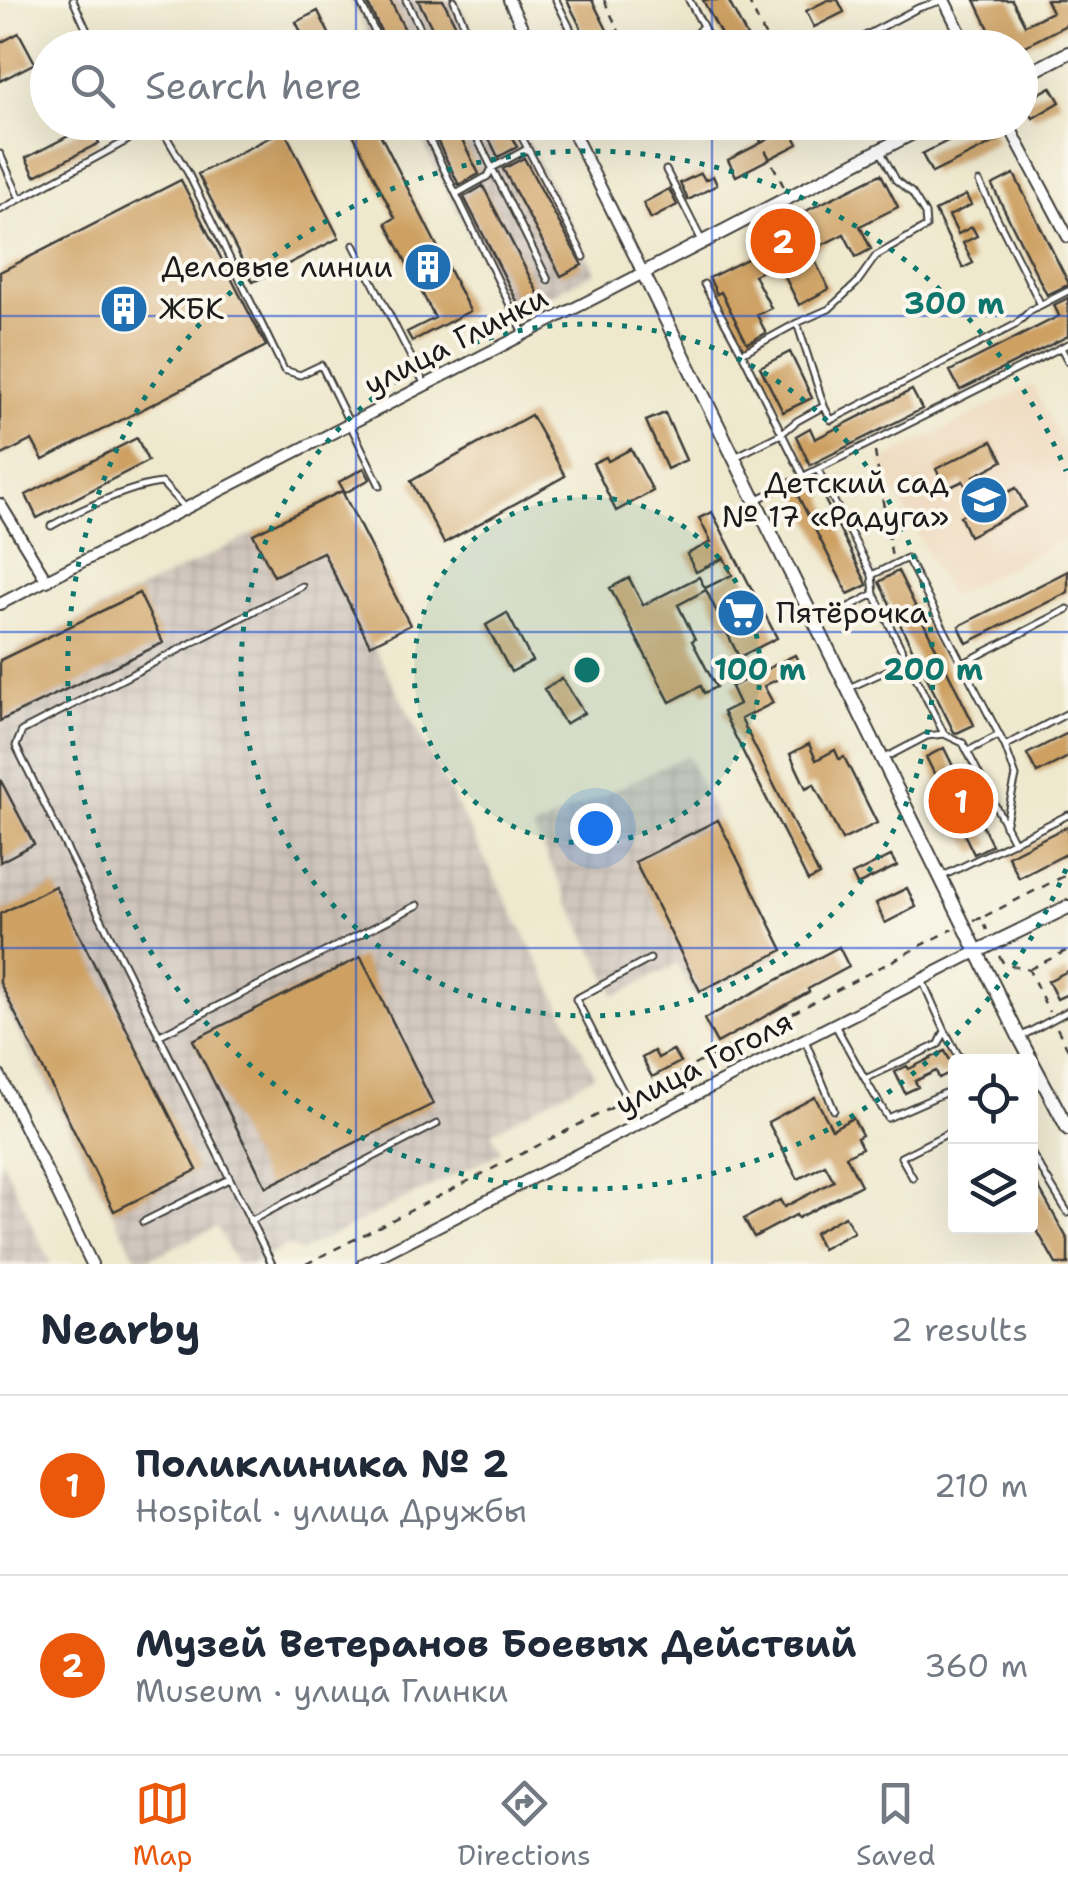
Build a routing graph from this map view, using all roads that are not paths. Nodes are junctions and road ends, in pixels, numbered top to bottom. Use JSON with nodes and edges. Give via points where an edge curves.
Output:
{"nodes":[{"id":1,"x":73,"y":0,"type":"edge"},
{"id":2,"x":359,"y":0,"type":"edge"},
{"id":3,"x":406,"y":0,"type":"edge"},
{"id":4,"x":454,"y":0,"type":"edge"},
{"id":5,"x":509,"y":0,"type":"edge"},
{"id":6,"x":556,"y":0,"type":"edge"},
{"id":7,"x":689,"y":0,"type":"edge"},
{"id":8,"x":944,"y":0,"type":"edge"},
{"id":9,"x":703,"y":26,"type":"junction"},
{"id":10,"x":87,"y":30,"type":"edge"},
{"id":11,"x":374,"y":30,"type":"edge"},
{"id":12,"x":421,"y":30,"type":"edge"},
{"id":13,"x":466,"y":30,"type":"edge"},
{"id":14,"x":523,"y":30,"type":"edge"},
{"id":15,"x":571,"y":30,"type":"edge"},
{"id":16,"x":699,"y":30,"type":"edge"},
{"id":17,"x":705,"y":30,"type":"edge"},
{"id":18,"x":876,"y":30,"type":"edge"},
{"id":19,"x":959,"y":30,"type":"edge"},
{"id":20,"x":1068,"y":52,"type":"edge"},
{"id":21,"x":1038,"y":68,"type":"edge"},
{"id":22,"x":128,"y":140,"type":"edge"},
{"id":23,"x":168,"y":140,"type":"edge"},
{"id":24,"x":429,"y":140,"type":"edge"},
{"id":25,"x":478,"y":140,"type":"edge"},
{"id":26,"x":523,"y":140,"type":"edge"},
{"id":27,"x":577,"y":140,"type":"edge"},
{"id":28,"x":899,"y":140,"type":"edge"},
{"id":29,"x":1017,"y":140,"type":"edge"},
{"id":30,"x":528,"y":149,"type":"junction"},
{"id":31,"x":880,"y":150,"type":"junction"},
{"id":32,"x":0,"y":154,"type":"edge"},
{"id":33,"x":492,"y":168,"type":"junction"},
{"id":34,"x":666,"y":170,"type":"dead end"},
{"id":35,"x":979,"y":182,"type":"dead end"},
{"id":36,"x":456,"y":194,"type":"junction"},
{"id":37,"x":20,"y":199,"type":"junction"},
{"id":38,"x":0,"y":210,"type":"edge"},
{"id":39,"x":1066,"y":229,"type":"edge"},
{"id":40,"x":703,"y":242,"type":"junction"},
{"id":41,"x":354,"y":245,"type":"dead end"},
{"id":42,"x":584,"y":257,"type":"dead end"},
{"id":43,"x":643,"y":272,"type":"junction"},
{"id":44,"x":548,"y":280,"type":"dead end"},
{"id":45,"x":704,"y":284,"type":"dead end"},
{"id":46,"x":1068,"y":291,"type":"edge"},
{"id":47,"x":1041,"y":305,"type":"junction"},
{"id":48,"x":797,"y":323,"type":"junction"},
{"id":49,"x":524,"y":334,"type":"junction"},
{"id":50,"x":1065,"y":346,"type":"edge"},
{"id":51,"x":742,"y":353,"type":"junction"},
{"id":52,"x":1068,"y":361,"type":"edge"},
{"id":53,"x":425,"y":385,"type":"junction"},
{"id":54,"x":824,"y":406,"type":"junction"},
{"id":55,"x":349,"y":424,"type":"junction"},
{"id":56,"x":781,"y":434,"type":"junction"},
{"id":57,"x":734,"y":457,"type":"junction"},
{"id":58,"x":818,"y":469,"type":"junction"},
{"id":59,"x":804,"y":476,"type":"junction"},
{"id":60,"x":380,"y":486,"type":"dead end"},
{"id":61,"x":756,"y":500,"type":"junction"},
{"id":62,"x":0,"y":504,"type":"edge"},
{"id":63,"x":186,"y":509,"type":"junction"},
{"id":64,"x":50,"y":526,"type":"dead end"},
{"id":65,"x":872,"y":574,"type":"junction"},
{"id":66,"x":48,"y":581,"type":"junction"},
{"id":67,"x":302,"y":586,"type":"dead end"},
{"id":68,"x":874,"y":594,"type":"junction"},
{"id":69,"x":0,"y":604,"type":"edge"},
{"id":70,"x":1068,"y":609,"type":"edge"},
{"id":71,"x":816,"y":624,"type":"junction"},
{"id":72,"x":908,"y":661,"type":"junction"},
{"id":73,"x":962,"y":664,"type":"junction"},
{"id":74,"x":848,"y":688,"type":"junction"},
{"id":75,"x":1068,"y":713,"type":"edge"},
{"id":76,"x":944,"y":734,"type":"junction"},
{"id":77,"x":998,"y":735,"type":"junction"},
{"id":78,"x":1004,"y":746,"type":"junction"},
{"id":79,"x":968,"y":751,"type":"junction"},
{"id":80,"x":883,"y":760,"type":"junction"},
{"id":81,"x":1068,"y":815,"type":"edge"},
{"id":82,"x":1006,"y":826,"type":"junction"},
{"id":83,"x":1014,"y":842,"type":"junction"},
{"id":84,"x":941,"y":877,"type":"junction"},
{"id":85,"x":418,"y":904,"type":"dead end"},
{"id":86,"x":1068,"y":907,"type":"edge"},
{"id":87,"x":978,"y":952,"type":"junction"},
{"id":88,"x":650,"y":959,"type":"dead end"},
{"id":89,"x":922,"y":980,"type":"junction"},
{"id":90,"x":1068,"y":1011,"type":"edge"},
{"id":91,"x":835,"y":1024,"type":"junction"},
{"id":92,"x":946,"y":1031,"type":"junction"},
{"id":93,"x":158,"y":1036,"type":"junction"},
{"id":94,"x":1020,"y":1037,"type":"junction"},
{"id":95,"x":805,"y":1040,"type":"junction"},
{"id":96,"x":958,"y":1054,"type":"edge"},
{"id":97,"x":0,"y":1076,"type":"edge"},
{"id":98,"x":865,"y":1079,"type":"junction"},
{"id":99,"x":948,"y":1092,"type":"edge"},
{"id":100,"x":834,"y":1110,"type":"dead end"},
{"id":101,"x":437,"y":1124,"type":"dead end"},
{"id":102,"x":640,"y":1124,"type":"junction"},
{"id":103,"x":1068,"y":1129,"type":"edge"},
{"id":104,"x":948,"y":1133,"type":"edge"},
{"id":105,"x":1038,"y":1164,"type":"edge"},
{"id":106,"x":913,"y":1178,"type":"dead end"},
{"id":107,"x":229,"y":1180,"type":"junction"},
{"id":108,"x":1068,"y":1213,"type":"edge"},
{"id":109,"x":250,"y":1221,"type":"junction"},
{"id":110,"x":143,"y":1222,"type":"dead end"},
{"id":111,"x":92,"y":1264,"type":"edge"},
{"id":112,"x":272,"y":1264,"type":"edge"},
{"id":113,"x":364,"y":1264,"type":"edge"}],
"edges":[{"from":1,"to":10,"type":"lane"},
{"from":2,"to":11,"type":"lane"},
{"from":3,"to":12,"type":"lane"},
{"from":4,"to":13,"type":"lane"},
{"from":5,"to":14,"type":"street"},
{"from":6,"to":15,"type":"lane"},
{"from":7,"to":9,"type":"lane"},
{"from":8,"to":18,"type":"lane"},
{"from":8,"to":19,"type":"street"},
{"from":9,"to":16,"type":"lane"},
{"from":9,"to":17,"type":"lane"},
{"from":20,"to":21,"type":"street"},
{"from":22,"to":37,"type":"lane"},
{"from":23,"to":55,"type":"lane","via":[[284,370],[300,375],[321,365]]},
{"from":24,"to":36,"type":"lane"},
{"from":25,"to":33,"type":"lane"},
{"from":26,"to":30,"type":"lane"},
{"from":27,"to":43,"type":"street"},
{"from":28,"to":31,"type":"street","name":"улица Глинки"},
{"from":29,"to":39,"type":"street"},
{"from":30,"to":33,"type":"lane"},
{"from":30,"to":42,"type":"lane"},
{"from":31,"to":40,"type":"street","name":"улица Глинки"},
{"from":31,"to":48,"type":"lane","via":[[925,214],[926,227],[876,256],[829,309]]},
{"from":32,"to":37,"type":"lane"},
{"from":33,"to":36,"type":"lane"},
{"from":33,"to":44,"type":"lane"},
{"from":34,"to":40,"type":"lane"},
{"from":35,"to":47,"type":"lane"},
{"from":36,"to":49,"type":"lane"},
{"from":37,"to":38,"type":"lane"},
{"from":40,"to":43,"type":"street","name":"улица Глинки"},
{"from":41,"to":53,"type":"lane"},
{"from":43,"to":49,"type":"street","name":"улица Глинки"},
{"from":43,"to":57,"type":"street"},
{"from":45,"to":51,"type":"lane"},
{"from":46,"to":47,"type":"lane"},
{"from":47,"to":54,"type":"lane","via":[[1015,325],[831,420]]},
{"from":48,"to":51,"type":"lane"},
{"from":48,"to":54,"type":"lane"},
{"from":49,"to":53,"type":"street","name":"улица Глинки"},
{"from":50,"to":52,"type":"lane"},
{"from":50,"to":58,"type":"lane"},
{"from":51,"to":56,"type":"lane"},
{"from":53,"to":55,"type":"street","name":"улица Глинки"},
{"from":54,"to":56,"type":"lane"},
{"from":55,"to":60,"type":"lane"},
{"from":55,"to":63,"type":"street","name":"улица Глинки"},
{"from":56,"to":57,"type":"lane"},
{"from":56,"to":59,"type":"lane"},
{"from":57,"to":61,"type":"street"},
{"from":58,"to":59,"type":"lane"},
{"from":58,"to":65,"type":"lane"},
{"from":59,"to":61,"type":"lane"},
{"from":61,"to":71,"type":"street"},
{"from":62,"to":66,"type":"street"},
{"from":63,"to":64,"type":"lane","via":[[162,482]]},
{"from":63,"to":66,"type":"street","name":"улица Глинки"},
{"from":65,"to":68,"type":"lane"},
{"from":65,"to":73,"type":"lane","via":[[907,558]]},
{"from":66,"to":69,"type":"street","name":"улица Глинки"},
{"from":67,"to":93,"type":"lane","via":[[22,731],[16,746]]},
{"from":68,"to":71,"type":"lane"},
{"from":68,"to":72,"type":"lane"},
{"from":70,"to":73,"type":"lane"},
{"from":71,"to":74,"type":"street"},
{"from":72,"to":74,"type":"lane"},
{"from":72,"to":76,"type":"lane"},
{"from":73,"to":77,"type":"lane"},
{"from":74,"to":80,"type":"street"},
{"from":75,"to":78,"type":"lane"},
{"from":76,"to":79,"type":"lane"},
{"from":76,"to":80,"type":"lane"},
{"from":77,"to":78,"type":"lane"},
{"from":77,"to":79,"type":"lane"},
{"from":78,"to":82,"type":"lane","via":[[1016,776]]},
{"from":79,"to":82,"type":"lane"},
{"from":80,"to":84,"type":"street"},
{"from":81,"to":83,"type":"lane"},
{"from":82,"to":83,"type":"lane"},
{"from":83,"to":84,"type":"lane"},
{"from":84,"to":87,"type":"street"},
{"from":85,"to":93,"type":"lane"},
{"from":86,"to":87,"type":"street","name":"улица Гоголя"},
{"from":87,"to":89,"type":"street","name":"улица Гоголя"},
{"from":87,"to":94,"type":"street"},
{"from":88,"to":102,"type":"lane","via":[[576,999]]},
{"from":89,"to":91,"type":"street","name":"улица Гоголя"},
{"from":89,"to":92,"type":"lane"},
{"from":90,"to":94,"type":"lane"},
{"from":91,"to":95,"type":"street","name":"улица Гоголя"},
{"from":91,"to":98,"type":"lane"},
{"from":92,"to":96,"type":"lane"},
{"from":92,"to":98,"type":"lane","via":[[938,1044]]},
{"from":93,"to":107,"type":"lane"},
{"from":94,"to":103,"type":"street"},
{"from":95,"to":100,"type":"lane"},
{"from":95,"to":102,"type":"street","name":"улица Гоголя"},
{"from":97,"to":111,"type":"street"},
{"from":98,"to":99,"type":"lane","via":[[888,1118]]},
{"from":101,"to":109,"type":"lane"},
{"from":102,"to":113,"type":"street","name":"улица Гоголя"},
{"from":104,"to":106,"type":"lane","via":[[900,1157]]},
{"from":105,"to":108,"type":"lane"},
{"from":107,"to":109,"type":"lane"},
{"from":107,"to":110,"type":"lane"},
{"from":109,"to":112,"type":"lane"}]}
